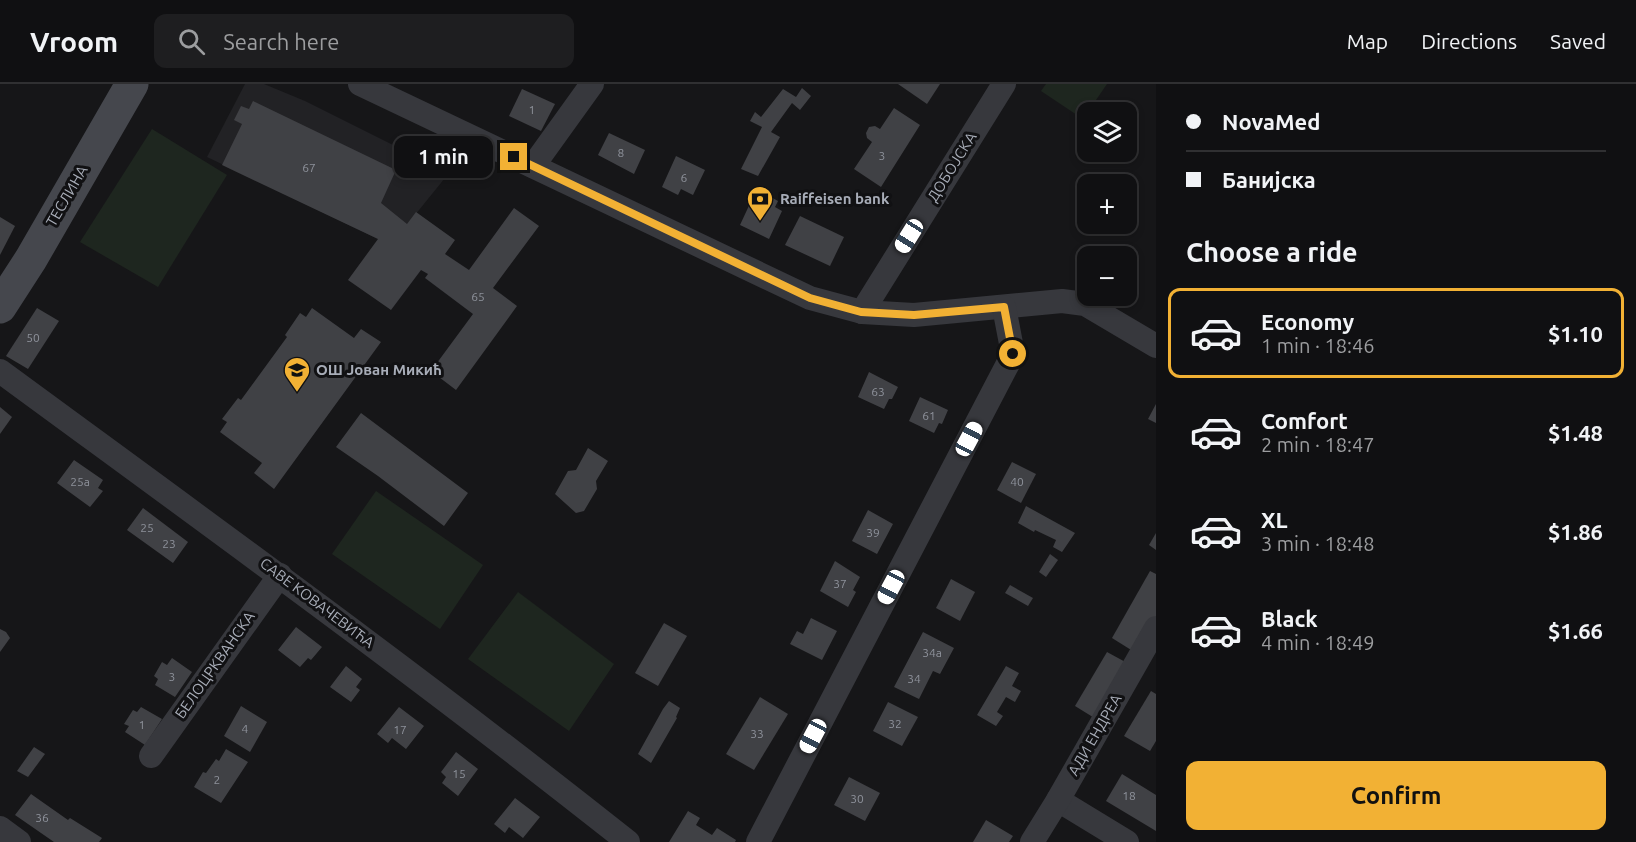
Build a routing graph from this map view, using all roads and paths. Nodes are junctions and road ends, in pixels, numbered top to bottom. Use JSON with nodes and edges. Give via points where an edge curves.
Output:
{"nodes":[{"id":1,"x":132,"y":84,"type":"edge"},
{"id":2,"x":360,"y":84,"type":"edge"},
{"id":3,"x":592,"y":84,"type":"edge"},
{"id":4,"x":1004,"y":84,"type":"edge"},
{"id":5,"x":533,"y":166,"type":"junction"},
{"id":6,"x":0,"y":307,"type":"edge"},
{"id":7,"x":1004,"y":307,"type":"junction"},
{"id":8,"x":861,"y":312,"type":"junction"},
{"id":9,"x":1156,"y":346,"type":"edge"},
{"id":10,"x":0,"y":371,"type":"edge"},
{"id":11,"x":280,"y":575,"type":"junction"},
{"id":12,"x":1156,"y":628,"type":"edge"},
{"id":13,"x":151,"y":756,"type":"dead end"},
{"id":14,"x":1058,"y":800,"type":"junction"},
{"id":15,"x":0,"y":828,"type":"edge"},
{"id":16,"x":20,"y":842,"type":"edge"},
{"id":17,"x":628,"y":842,"type":"edge"},
{"id":18,"x":758,"y":842,"type":"edge"},
{"id":19,"x":1032,"y":842,"type":"edge"},
{"id":20,"x":1127,"y":842,"type":"edge"}],
"edges":[{"from":1,"to":6,"type":"street","name":"ТЕСЛИНА"},
{"from":2,"to":5,"type":"street"},
{"from":3,"to":5,"type":"street"},
{"from":4,"to":8,"type":"street","name":"ДОБОЈСКА"},
{"from":5,"to":8,"type":"street","via":[[810,298]]},
{"from":7,"to":8,"type":"street","via":[[914,315]]},
{"from":7,"to":9,"type":"street","via":[[1062,301],[1085,304]]},
{"from":7,"to":18,"type":"street","via":[[1013,354]]},
{"from":10,"to":11,"type":"street","name":"САВЕ КОВАЧЕВИЋА"},
{"from":11,"to":13,"type":"street","name":"БЕЛОЦРКВАНСКА"},
{"from":11,"to":17,"type":"street","name":"САВЕ КОВАЧЕВИЋА"},
{"from":12,"to":14,"type":"street","name":"АДИ ЕНДРЕА"},
{"from":14,"to":19,"type":"street","name":"АДИ ЕНДРЕА"},
{"from":14,"to":20,"type":"street"},
{"from":15,"to":16,"type":"street"}]}
